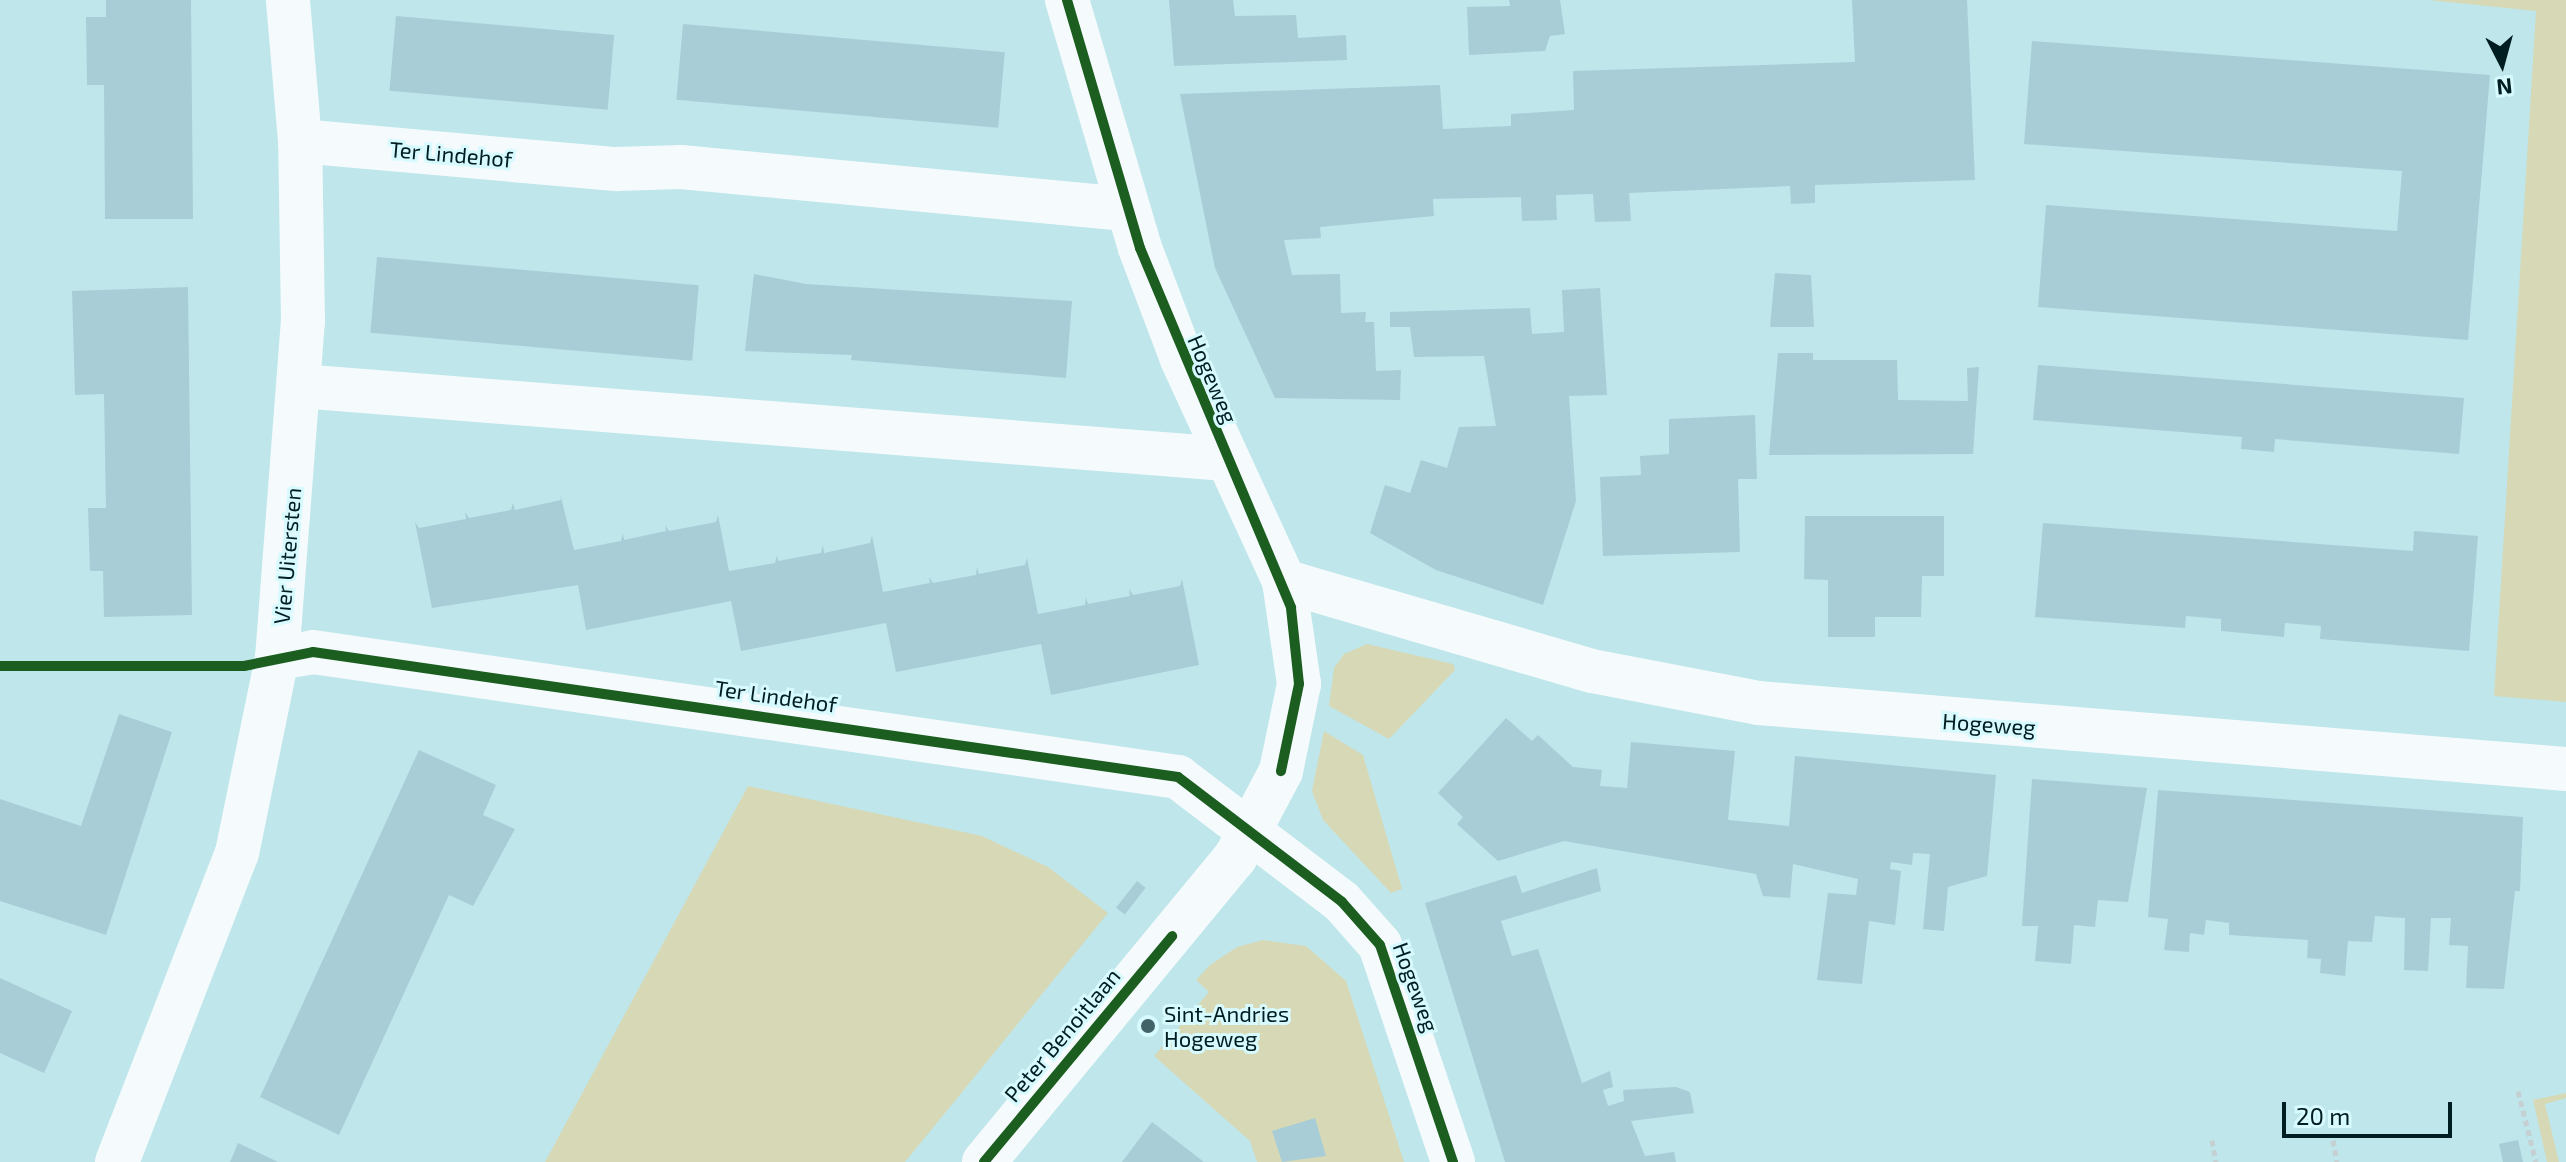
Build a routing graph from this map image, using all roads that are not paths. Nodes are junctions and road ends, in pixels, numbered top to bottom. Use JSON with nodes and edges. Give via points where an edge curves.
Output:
{"nodes":[{"id":1,"x":288,"y":0,"type":"edge"},
{"id":2,"x":1067,"y":0,"type":"edge"},
{"id":3,"x":300,"y":141,"type":"junction"},
{"id":4,"x":1128,"y":209,"type":"junction"},
{"id":5,"x":300,"y":386,"type":"junction"},
{"id":6,"x":1226,"y":459,"type":"junction"},
{"id":7,"x":1284,"y":581,"type":"junction"},
{"id":8,"x":277,"y":658,"type":"junction"},
{"id":9,"x":2566,"y":769,"type":"edge"},
{"id":10,"x":1252,"y":831,"type":"junction"},
{"id":11,"x":1172,"y":936,"type":"joint"},
{"id":12,"x":113,"y":1153,"type":"edge"},
{"id":13,"x":984,"y":1162,"type":"edge"},
{"id":14,"x":1453,"y":1162,"type":"edge"}],
"edges":[{"from":1,"to":3,"type":"street","name":"Vier Uitersten"},
{"from":2,"to":4,"type":"street","name":"Hogeweg"},
{"from":3,"to":4,"type":"street","name":"Ter Lindehof","via":[[616,169],[681,167]]},
{"from":3,"to":5,"type":"street","name":"Vier Uitersten"},
{"from":4,"to":6,"type":"street","name":"Hogeweg"},
{"from":5,"to":6,"type":"street"},
{"from":5,"to":8,"type":"street","name":"Vier Uitersten"},
{"from":6,"to":7,"type":"street","name":"Hogeweg"},
{"from":7,"to":9,"type":"street","name":"Hogeweg","via":[[1592,671],[1758,703]]},
{"from":7,"to":10,"type":"street","name":"Hogeweg","via":[[1299,659],[1296,713],[1281,771]]},
{"from":8,"to":10,"type":"street","name":"Ter Lindehof","via":[[313,652],[1161,771],[1178,777]]},
{"from":8,"to":12,"type":"street","name":"Vier Uitersten","via":[[237,853]]},
{"from":10,"to":11,"type":"street","name":"Hogeweg"},
{"from":10,"to":14,"type":"street","name":"Hogeweg","via":[[1342,902],[1380,945]]},
{"from":11,"to":13,"type":"street","name":"Peter Benoitlaan"}]}
